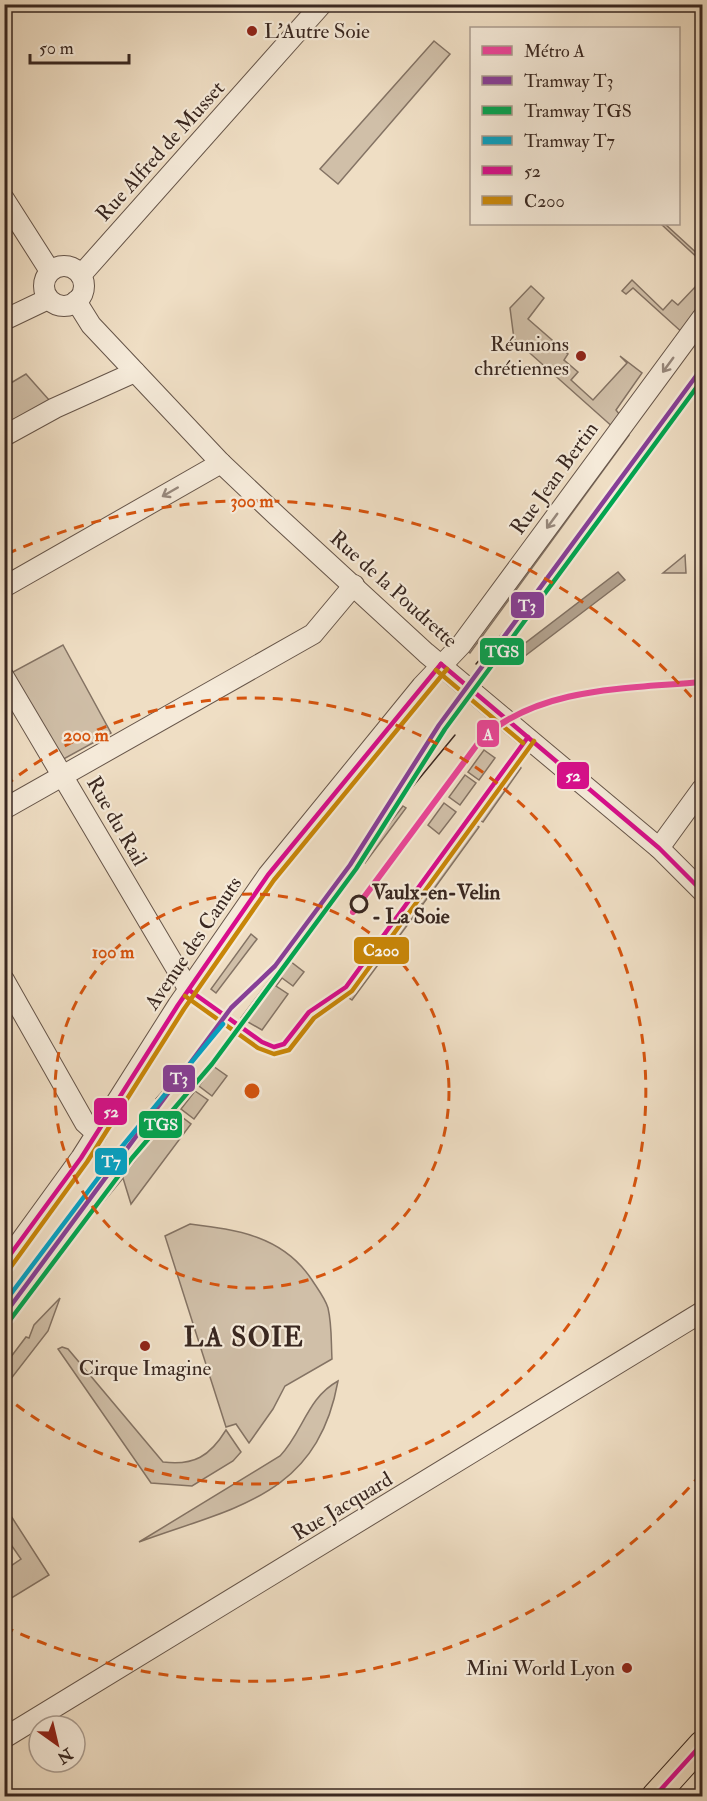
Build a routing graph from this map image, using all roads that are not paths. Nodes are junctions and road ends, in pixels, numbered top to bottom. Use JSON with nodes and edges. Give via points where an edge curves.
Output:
{"nodes":[{"id":1,"x":322,"y":4,"type":"edge"},
{"id":2,"x":4,"y":199,"type":"edge"},
{"id":3,"x":50,"y":271,"type":"junction"},
{"id":4,"x":81,"y":275,"type":"junction"},
{"id":5,"x":48,"y":299,"type":"junction"},
{"id":6,"x":76,"y":301,"type":"junction"},
{"id":7,"x":702,"y":318,"type":"edge"},
{"id":8,"x":4,"y":320,"type":"edge"},
{"id":9,"x":135,"y":372,"type":"junction"},
{"id":10,"x":4,"y":436,"type":"edge"},
{"id":11,"x":221,"y":463,"type":"junction"},
{"id":12,"x":354,"y":585,"type":"junction"},
{"id":13,"x":4,"y":587,"type":"edge"},
{"id":14,"x":441,"y":664,"type":"junction"},
{"id":15,"x":4,"y":677,"type":"edge"},
{"id":16,"x":63,"y":776,"type":"junction"},
{"id":17,"x":702,"y":789,"type":"edge"},
{"id":18,"x":4,"y":809,"type":"edge"},
{"id":19,"x":658,"y":848,"type":"junction"},
{"id":20,"x":702,"y":891,"type":"edge"},
{"id":21,"x":4,"y":981,"type":"edge"},
{"id":22,"x":189,"y":990,"type":"junction"},
{"id":23,"x":97,"y":1134,"type":"junction"},
{"id":24,"x":4,"y":1264,"type":"edge"},
{"id":25,"x":702,"y":1312,"type":"edge"},
{"id":26,"x":4,"y":1738,"type":"edge"},
{"id":27,"x":702,"y":1744,"type":"edge"},
{"id":28,"x":655,"y":1797,"type":"edge"}],
"edges":[{"from":1,"to":4,"type":"street","name":"Rue Alfred de Musset"},
{"from":2,"to":3,"type":"street"},
{"from":3,"to":4,"type":"street","via":[[67,266]]},
{"from":3,"to":5,"type":"street","via":[[44,282]]},
{"from":4,"to":6,"type":"street","via":[[83,292]]},
{"from":5,"to":6,"type":"street","via":[[65,306]]},
{"from":5,"to":8,"type":"street"},
{"from":6,"to":9,"type":"street","name":"Rue de la Poudrette","via":[[91,326]]},
{"from":7,"to":14,"type":"street","name":"Rue Jean Bertin","one_way":true,"via":[[460,645]]},
{"from":9,"to":10,"type":"street"},
{"from":9,"to":11,"type":"street","name":"Rue de la Poudrette"},
{"from":11,"to":12,"type":"street","name":"Rue de la Poudrette"},
{"from":11,"to":13,"type":"street","one_way":true},
{"from":12,"to":14,"type":"street","name":"Rue de la Poudrette"},
{"from":12,"to":16,"type":"street","via":[[313,634]]},
{"from":14,"to":19,"type":"street","name":"Rue de la Poudrette"},
{"from":14,"to":22,"type":"street","name":"Avenue des Canuts","via":[[268,875]]},
{"from":15,"to":16,"type":"street","name":"Rue du Rail"},
{"from":16,"to":18,"type":"street"},
{"from":16,"to":22,"type":"street","name":"Rue du Rail"},
{"from":17,"to":19,"type":"street"},
{"from":19,"to":20,"type":"street","name":"Rue de la Poudrette"},
{"from":21,"to":23,"type":"street","via":[[85,1124]]},
{"from":22,"to":23,"type":"street","name":"Avenue des Canuts"},
{"from":23,"to":24,"type":"street","name":"Avenue des Canuts"},
{"from":25,"to":26,"type":"street","name":"Rue Jacquard"},
{"from":27,"to":28,"type":"main road"}]}
